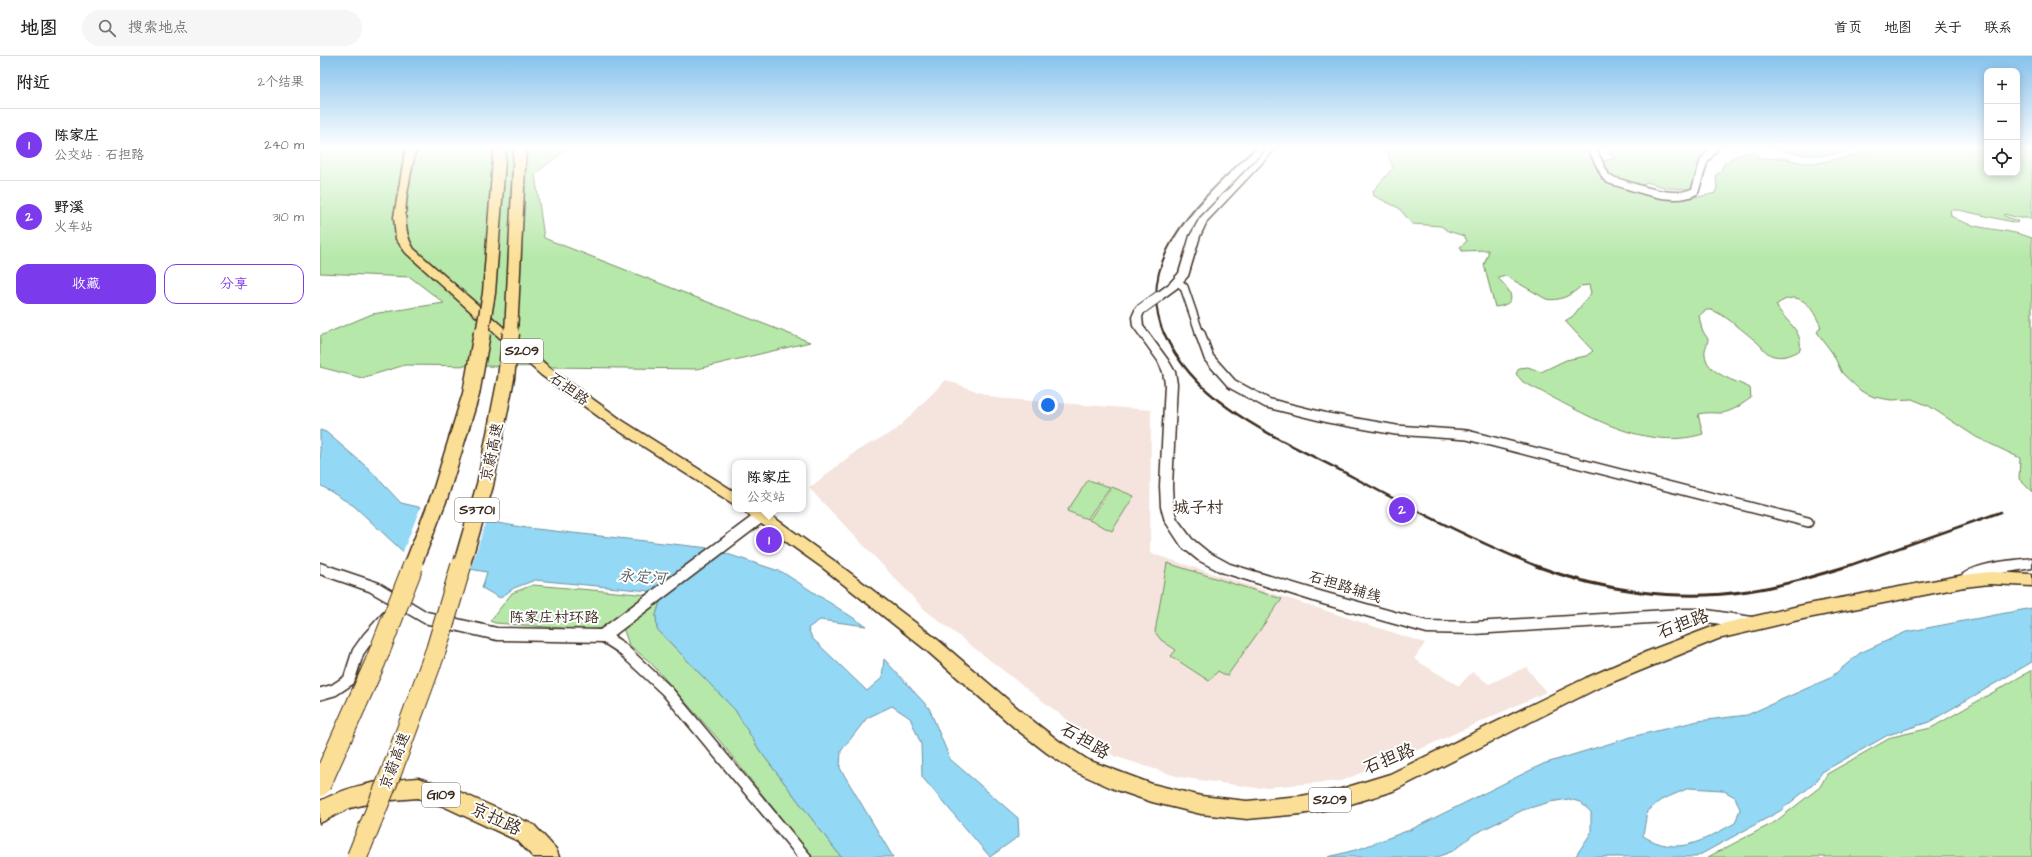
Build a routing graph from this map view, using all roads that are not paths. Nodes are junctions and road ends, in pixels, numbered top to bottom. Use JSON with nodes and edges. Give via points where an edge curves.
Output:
{"nodes":[{"id":1,"x":405,"y":184,"type":"edge"},
{"id":2,"x":497,"y":184,"type":"edge"},
{"id":3,"x":518,"y":184,"type":"edge"},
{"id":4,"x":1237,"y":184,"type":"edge"},
{"id":5,"x":1625,"y":184,"type":"edge"},
{"id":6,"x":1697,"y":184,"type":"edge"},
{"id":7,"x":1178,"y":281,"type":"junction"},
{"id":8,"x":732,"y":497,"type":"edge"},
{"id":9,"x":757,"y":513,"type":"edge"},
{"id":10,"x":1808,"y":522,"type":"dead end"},
{"id":11,"x":2032,"y":562,"type":"edge"},
{"id":12,"x":320,"y":568,"type":"edge"},
{"id":13,"x":2032,"y":580,"type":"edge"},
{"id":14,"x":1964,"y":581,"type":"junction"},
{"id":15,"x":401,"y":603,"type":"junction"},
{"id":16,"x":1752,"y":623,"type":"junction"},
{"id":17,"x":603,"y":636,"type":"junction"},
{"id":18,"x":320,"y":694,"type":"edge"},
{"id":19,"x":320,"y":786,"type":"edge"},
{"id":20,"x":320,"y":812,"type":"edge"},
{"id":21,"x":357,"y":857,"type":"edge"},
{"id":22,"x":548,"y":857,"type":"edge"},
{"id":23,"x":805,"y":857,"type":"edge"}],
"edges":[{"from":1,"to":8,"type":"main road","name":"石担路","number":"S209","via":[[399,217],[402,239],[410,251],[546,372],[618,424]]},
{"from":2,"to":19,"type":"highway","number":"S3701","bridge":true,"via":[[489,293],[471,394],[437,502],[375,663]]},
{"from":3,"to":21,"type":"highway","name":"京蔚高速","number":"S3701","bridge":true,"via":[[513,315],[506,378],[485,485],[436,650]]},
{"from":4,"to":7,"type":"main road","via":[[1203,220],[1195,236],[1184,274]]},
{"from":5,"to":6,"type":"street","via":[[1655,193],[1684,196],[1693,194]]},
{"from":7,"to":10,"type":"street","via":[[1184,287],[1209,358],[1232,384],[1267,403],[1328,418],[1396,430],[1467,435]]},
{"from":7,"to":16,"type":"main road","name":"石担路辅线","bridge":true,"via":[[1140,310],[1137,317],[1138,326],[1163,360],[1171,384],[1167,507],[1177,531],[1203,556],[1226,568],[1427,626],[1474,628],[1695,615]]},
{"from":9,"to":16,"type":"main road","name":"石担路","number":"S209","via":[[828,564],[932,645],[1022,723],[1068,757],[1082,766],[1152,794],[1201,805],[1247,810],[1302,805],[1341,798],[1393,782],[1592,683],[1717,632]]},
{"from":9,"to":17,"type":"main road","name":"陈家庄村环路","via":[[729,543]]},
{"from":11,"to":14,"type":"main road","via":[[1981,571]]},
{"from":12,"to":15,"type":"main road","name":"陈家庄村环路","via":[[374,587]]},
{"from":13,"to":14,"type":"main road","name":"石担路","number":"S209","via":[[1990,578]]},
{"from":14,"to":16,"type":"main road","name":"石担路","number":"S209"},
{"from":15,"to":17,"type":"main road","name":"陈家庄村环路","via":[[424,617],[497,634]]},
{"from":15,"to":18,"type":"street","via":[[363,642],[352,662],[349,680],[334,690]]},
{"from":17,"to":23,"type":"street","via":[[620,647],[667,691]]},
{"from":20,"to":22,"type":"highway","name":"京拉路","number":"G109","via":[[347,798],[380,791],[418,788],[446,796],[526,833]]}]}
